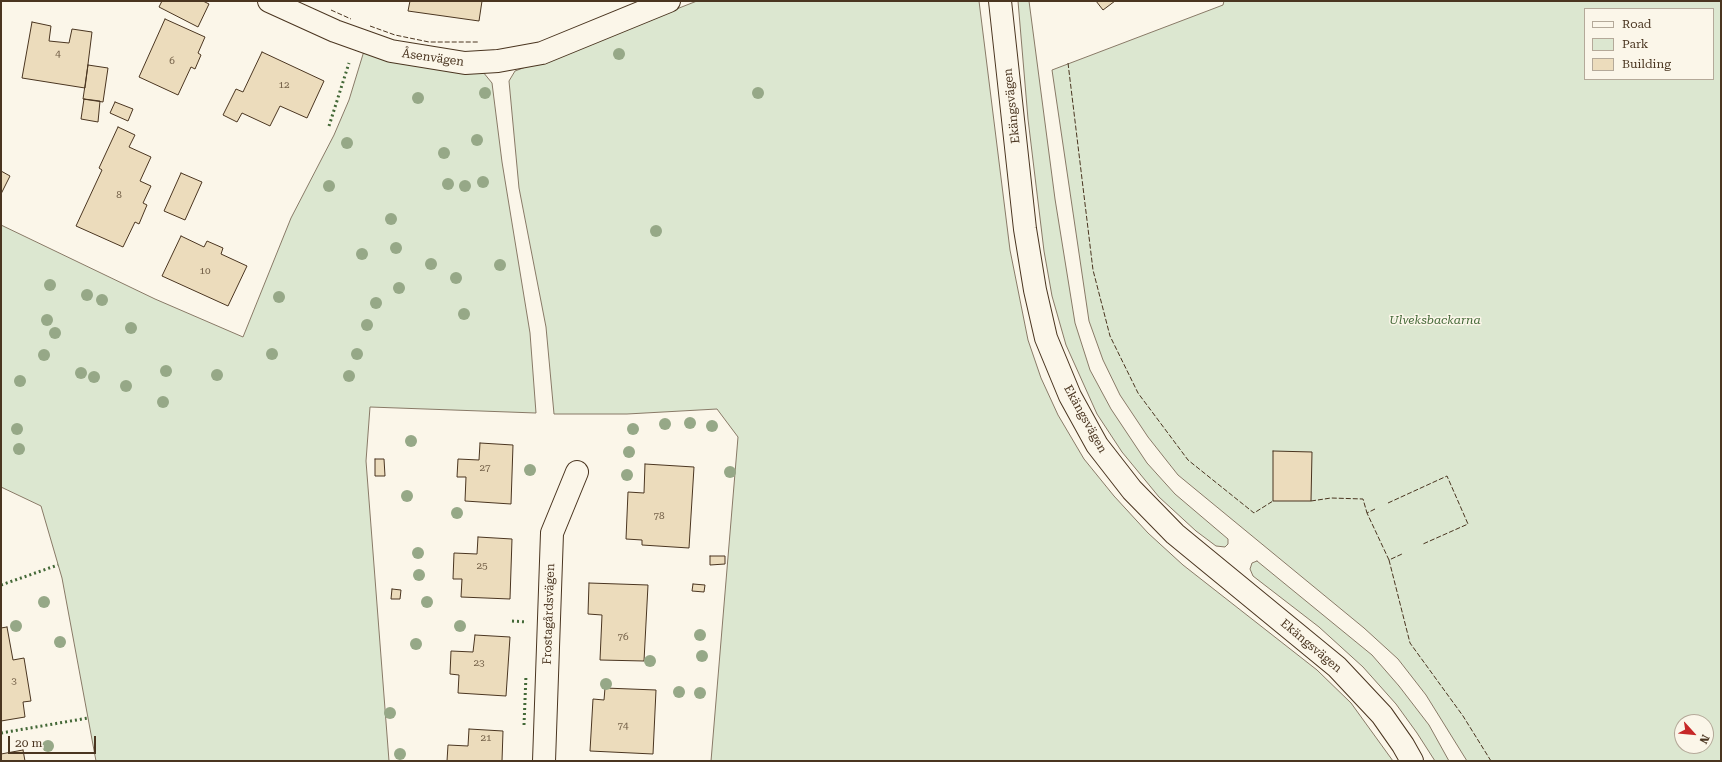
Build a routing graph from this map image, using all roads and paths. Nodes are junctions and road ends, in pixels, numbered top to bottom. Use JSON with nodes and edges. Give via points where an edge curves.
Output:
{"nodes":[{"id":1,"x":269,"y":1,"type":"edge"},
{"id":2,"x":669,"y":1,"type":"edge"},
{"id":3,"x":1000,"y":1,"type":"edge"},
{"id":4,"x":577,"y":472,"type":"dead end"},
{"id":5,"x":544,"y":761,"type":"edge"},
{"id":6,"x":1412,"y":761,"type":"edge"}],
"edges":[{"from":1,"to":2,"type":"street","name":"Åsenvägen","via":[[378,47],[465,64],[542,53]]},
{"from":3,"to":6,"type":"street","name":"Ekängsvägen","via":[[1025,229],[1035,290],[1046,338],[1070,396],[1097,445],[1132,490],[1175,534],[1337,667],[1382,715]]},
{"from":4,"to":5,"type":"street","name":"Frostagårdsvägen","via":[[552,533]]}]}
